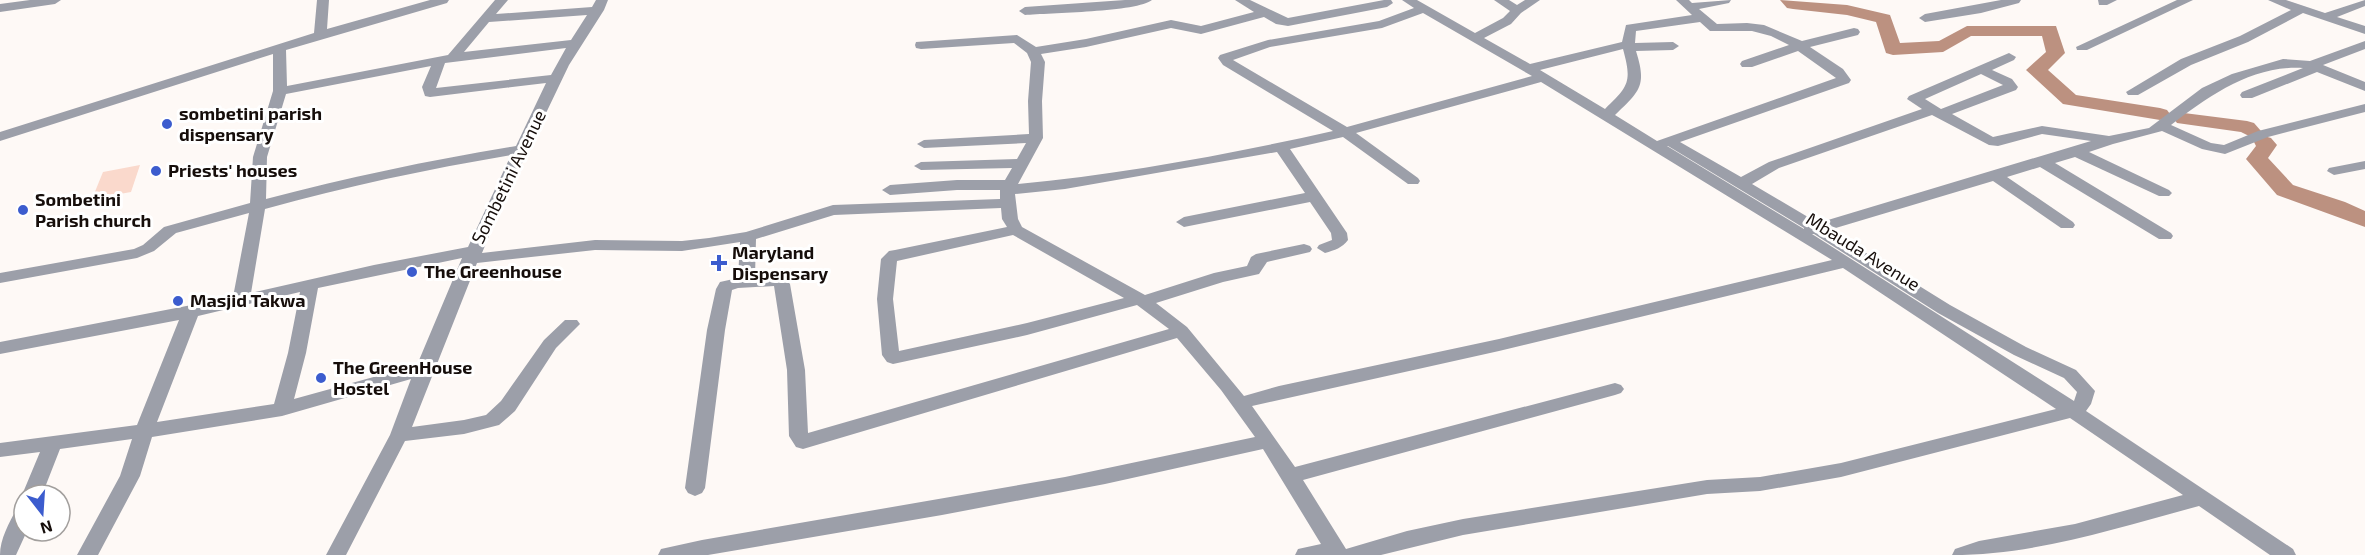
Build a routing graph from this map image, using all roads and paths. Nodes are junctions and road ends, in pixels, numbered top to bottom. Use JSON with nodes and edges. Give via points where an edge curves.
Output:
{"nodes":[{"id":1,"x":55,"y":0,"type":"edge"},
{"id":2,"x":322,"y":0,"type":"edge"},
{"id":3,"x":443,"y":0,"type":"edge"},
{"id":4,"x":502,"y":0,"type":"edge"},
{"id":5,"x":1146,"y":0,"type":"edge"},
{"id":6,"x":1241,"y":0,"type":"edge"},
{"id":7,"x":1500,"y":0,"type":"edge"},
{"id":8,"x":1534,"y":0,"type":"edge"},
{"id":9,"x":1725,"y":0,"type":"edge"},
{"id":10,"x":2015,"y":0,"type":"edge"},
{"id":11,"x":2187,"y":0,"type":"edge"},
{"id":12,"x":2274,"y":0,"type":"edge"},
{"id":13,"x":1384,"y":2,"type":"edge"},
{"id":14,"x":2365,"y":2,"type":"edge"},
{"id":15,"x":1685,"y":3,"type":"edge"},
{"id":16,"x":600,"y":5,"type":"edge"},
{"id":17,"x":0,"y":8,"type":"edge"},
{"id":18,"x":1413,"y":8,"type":"edge"},
{"id":19,"x":2302,"y":9,"type":"junction"},
{"id":20,"x":1517,"y":10,"type":"junction"},
{"id":21,"x":1025,"y":11,"type":"dead end"},
{"id":22,"x":1265,"y":13,"type":"junction"},
{"id":23,"x":2325,"y":17,"type":"junction"},
{"id":24,"x":1700,"y":18,"type":"junction"},
{"id":25,"x":1924,"y":18,"type":"dead end"},
{"id":26,"x":485,"y":19,"type":"junction"},
{"id":27,"x":2365,"y":30,"type":"edge"},
{"id":28,"x":1854,"y":32,"type":"dead end"},
{"id":29,"x":320,"y":35,"type":"junction"},
{"id":30,"x":1474,"y":38,"type":"junction"},
{"id":31,"x":575,"y":43,"type":"junction"},
{"id":32,"x":921,"y":45,"type":"dead end"},
{"id":33,"x":1629,"y":45,"type":"junction"},
{"id":34,"x":2365,"y":45,"type":"edge"},
{"id":35,"x":1673,"y":46,"type":"dead end"},
{"id":36,"x":1799,"y":46,"type":"junction"},
{"id":37,"x":2082,"y":47,"type":"dead end"},
{"id":38,"x":279,"y":48,"type":"junction"},
{"id":39,"x":1033,"y":51,"type":"junction"},
{"id":40,"x":2009,"y":57,"type":"dead end"},
{"id":41,"x":446,"y":60,"type":"junction"},
{"id":42,"x":1747,"y":64,"type":"dead end"},
{"id":43,"x":2314,"y":66,"type":"junction"},
{"id":44,"x":1527,"y":69,"type":"junction"},
{"id":45,"x":1980,"y":69,"type":"junction"},
{"id":46,"x":1542,"y":77,"type":"junction"},
{"id":47,"x":556,"y":78,"type":"junction"},
{"id":48,"x":2365,"y":87,"type":"edge"},
{"id":49,"x":280,"y":91,"type":"junction"},
{"id":50,"x":2133,"y":92,"type":"dead end"},
{"id":51,"x":2247,"y":94,"type":"dead end"},
{"id":52,"x":2365,"y":108,"type":"edge"},
{"id":53,"x":1936,"y":112,"type":"junction"},
{"id":54,"x":1606,"y":116,"type":"junction"},
{"id":55,"x":2162,"y":126,"type":"junction"},
{"id":56,"x":1345,"y":132,"type":"junction"},
{"id":57,"x":0,"y":137,"type":"edge"},
{"id":58,"x":1036,"y":138,"type":"junction"},
{"id":59,"x":2109,"y":140,"type":"junction"},
{"id":60,"x":1662,"y":143,"type":"junction"},
{"id":61,"x":924,"y":144,"type":"dead end"},
{"id":62,"x":1281,"y":147,"type":"junction"},
{"id":63,"x":521,"y":149,"type":"junction"},
{"id":64,"x":2076,"y":152,"type":"junction"},
{"id":65,"x":1022,"y":163,"type":"junction"},
{"id":66,"x":2044,"y":163,"type":"junction"},
{"id":67,"x":2365,"y":165,"type":"edge"},
{"id":68,"x":921,"y":166,"type":"dead end"},
{"id":69,"x":2334,"y":171,"type":"dead end"},
{"id":70,"x":1996,"y":177,"type":"junction"},
{"id":71,"x":1413,"y":181,"type":"dead end"},
{"id":72,"x":1742,"y":183,"type":"junction"},
{"id":73,"x":890,"y":190,"type":"dead end"},
{"id":74,"x":1008,"y":193,"type":"junction"},
{"id":75,"x":2164,"y":193,"type":"dead end"},
{"id":76,"x":1315,"y":196,"type":"junction"},
{"id":77,"x":258,"y":206,"type":"junction"},
{"id":78,"x":1184,"y":222,"type":"dead end"},
{"id":79,"x":2067,"y":225,"type":"dead end"},
{"id":80,"x":1817,"y":229,"type":"junction"},
{"id":81,"x":1016,"y":231,"type":"junction"},
{"id":82,"x":1799,"y":234,"type":"junction"},
{"id":83,"x":748,"y":236,"type":"junction"},
{"id":84,"x":2166,"y":236,"type":"dead end"},
{"id":85,"x":1325,"y":248,"type":"dead end"},
{"id":86,"x":1304,"y":249,"type":"dead end"},
{"id":87,"x":472,"y":255,"type":"junction"},
{"id":88,"x":1846,"y":262,"type":"junction"},
{"id":89,"x":0,"y":278,"type":"edge"},
{"id":90,"x":746,"y":283,"type":"junction"},
{"id":91,"x":310,"y":285,"type":"junction"},
{"id":92,"x":1141,"y":300,"type":"junction"},
{"id":93,"x":241,"y":301,"type":"junction"},
{"id":94,"x":191,"y":312,"type":"junction"},
{"id":95,"x":571,"y":324,"type":"dead end"},
{"id":96,"x":1181,"y":331,"type":"junction"},
{"id":97,"x":0,"y":348,"type":"edge"},
{"id":98,"x":424,"y":369,"type":"junction"},
{"id":99,"x":1615,"y":389,"type":"dead end"},
{"id":100,"x":1240,"y":403,"type":"junction"},
{"id":101,"x":282,"y":409,"type":"junction"},
{"id":102,"x":2073,"y":411,"type":"junction"},
{"id":103,"x":144,"y":431,"type":"junction"},
{"id":104,"x":399,"y":435,"type":"junction"},
{"id":105,"x":1268,"y":441,"type":"junction"},
{"id":106,"x":53,"y":443,"type":"junction"},
{"id":107,"x":0,"y":450,"type":"edge"},
{"id":108,"x":1290,"y":476,"type":"junction"},
{"id":109,"x":37,"y":483,"type":"edge"},
{"id":110,"x":695,"y":488,"type":"dead end"},
{"id":111,"x":2203,"y":497,"type":"junction"},
{"id":112,"x":1343,"y":553,"type":"edge"},
{"id":113,"x":87,"y":555,"type":"edge"},
{"id":114,"x":336,"y":555,"type":"edge"},
{"id":115,"x":668,"y":555,"type":"edge"},
{"id":116,"x":1305,"y":555,"type":"edge"},
{"id":117,"x":1962,"y":555,"type":"edge"},
{"id":118,"x":2286,"y":555,"type":"edge"}],
"edges":[{"from":1,"to":17,"type":"street"},
{"from":2,"to":29,"type":"street"},
{"from":3,"to":29,"type":"street"},
{"from":4,"to":26,"type":"street"},
{"from":5,"to":21,"type":"street"},
{"from":6,"to":22,"type":"street"},
{"from":7,"to":20,"type":"street"},
{"from":8,"to":20,"type":"street"},
{"from":9,"to":15,"type":"street"},
{"from":10,"to":25,"type":"street"},
{"from":11,"to":37,"type":"street"},
{"from":12,"to":19,"type":"street"},
{"from":13,"to":18,"type":"street","name":"Mbauda Avenue"},
{"from":13,"to":22,"type":"street","via":[[1296,22],[1280,21]]},
{"from":14,"to":23,"type":"street"},
{"from":15,"to":24,"type":"street"},
{"from":16,"to":26,"type":"street"},
{"from":16,"to":31,"type":"street","name":"Sombetini Avenue"},
{"from":18,"to":30,"type":"street","name":"Mbauda Avenue"},
{"from":18,"to":56,"type":"street","via":[[1366,28],[1268,44],[1225,58]]},
{"from":19,"to":23,"type":"street"},
{"from":19,"to":50,"type":"street","via":[[2244,39],[2186,62]]},
{"from":20,"to":30,"type":"street","via":[[1507,21]]},
{"from":22,"to":39,"type":"street","via":[[1201,30],[1171,24]]},
{"from":23,"to":27,"type":"street"},
{"from":24,"to":33,"type":"street","via":[[1636,26],[1628,32]]},
{"from":24,"to":36,"type":"street","via":[[1714,28],[1759,28]]},
{"from":26,"to":41,"type":"street"},
{"from":28,"to":36,"type":"street"},
{"from":29,"to":38,"type":"street"},
{"from":30,"to":44,"type":"street","name":"Mbauda Avenue"},
{"from":31,"to":41,"type":"street"},
{"from":31,"to":47,"type":"street","name":"Sombetini Avenue"},
{"from":32,"to":39,"type":"street","via":[[1017,39]]},
{"from":33,"to":35,"type":"street"},
{"from":33,"to":44,"type":"street"},
{"from":33,"to":54,"type":"street","via":[[1635,69],[1632,91]]},
{"from":34,"to":43,"type":"street"},
{"from":36,"to":42,"type":"street"},
{"from":36,"to":60,"type":"street","via":[[1844,80]]},
{"from":38,"to":49,"type":"street"},
{"from":38,"to":57,"type":"street"},
{"from":39,"to":58,"type":"street","via":[[1038,62]]},
{"from":40,"to":45,"type":"street"},
{"from":41,"to":47,"type":"street","via":[[429,87],[430,93]]},
{"from":41,"to":49,"type":"street"},
{"from":43,"to":48,"type":"street"},
{"from":43,"to":51,"type":"street"},
{"from":43,"to":55,"type":"street","via":[[2283,63],[2237,77],[2207,91]]},
{"from":44,"to":46,"type":"street","name":"Mbauda Avenue"},
{"from":45,"to":53,"type":"street","via":[[1916,96],[1916,101]]},
{"from":45,"to":53,"type":"street","via":[[2011,87]]},
{"from":46,"to":54,"type":"street","name":"Mbauda Avenue"},
{"from":46,"to":56,"type":"street"},
{"from":47,"to":63,"type":"street","name":"Sombetini Avenue"},
{"from":49,"to":77,"type":"street","via":[[262,146]]},
{"from":52,"to":55,"type":"street","via":[[2263,134],[2225,150]]},
{"from":53,"to":59,"type":"street","via":[[1989,141],[2042,130]]},
{"from":53,"to":72,"type":"street","via":[[1774,165]]},
{"from":54,"to":60,"type":"street","name":"Mbauda Avenue"},
{"from":55,"to":59,"type":"street"},
{"from":56,"to":62,"type":"street"},
{"from":56,"to":71,"type":"street"},
{"from":58,"to":61,"type":"street"},
{"from":58,"to":65,"type":"street"},
{"from":59,"to":64,"type":"street"},
{"from":60,"to":72,"type":"street"},
{"from":60,"to":82,"type":"street","name":"Mbauda Avenue"},
{"from":62,"to":74,"type":"street"},
{"from":62,"to":76,"type":"street"},
{"from":63,"to":77,"type":"street","via":[[405,168]]},
{"from":63,"to":87,"type":"street","name":"Sombetini Avenue"},
{"from":64,"to":66,"type":"street"},
{"from":64,"to":75,"type":"street"},
{"from":65,"to":68,"type":"street"},
{"from":65,"to":74,"type":"street"},
{"from":66,"to":70,"type":"street"},
{"from":66,"to":84,"type":"street"},
{"from":67,"to":69,"type":"street"},
{"from":70,"to":79,"type":"street"},
{"from":70,"to":80,"type":"street"},
{"from":72,"to":80,"type":"street"},
{"from":73,"to":74,"type":"street","via":[[957,185]]},
{"from":74,"to":81,"type":"street","via":[[1010,219]]},
{"from":74,"to":83,"type":"street","via":[[828,211]]},
{"from":76,"to":78,"type":"street"},
{"from":76,"to":85,"type":"street","via":[[1339,233],[1338,243]]},
{"from":77,"to":89,"type":"street","via":[[170,230],[154,246],[137,253]]},
{"from":77,"to":93,"type":"street"},
{"from":80,"to":82,"type":"street"},
{"from":80,"to":102,"type":"street","via":[[1944,309],[2070,374],[2086,391],[2082,405]]},
{"from":81,"to":92,"type":"street"},
{"from":81,"to":92,"type":"street","via":[[889,259],[885,299],[893,358]]},
{"from":82,"to":88,"type":"street","name":"Mbauda Avenue"},
{"from":83,"to":87,"type":"street","via":[[682,246],[614,244]]},
{"from":83,"to":90,"type":"street"},
{"from":86,"to":92,"type":"street","via":[[1262,258],[1253,270]]},
{"from":87,"to":91,"type":"street","via":[[374,270]]},
{"from":87,"to":98,"type":"street","name":"Sombetini Avenue"},
{"from":88,"to":100,"type":"street"},
{"from":88,"to":102,"type":"street","name":"Mbauda Avenue"},
{"from":90,"to":96,"type":"street","via":[[777,280],[782,284],[796,370],[799,436],[803,442]]},
{"from":90,"to":110,"type":"street","via":[[726,286],[723,293]]},
{"from":91,"to":93,"type":"street"},
{"from":91,"to":101,"type":"street"},
{"from":92,"to":96,"type":"street"},
{"from":93,"to":94,"type":"street"},
{"from":94,"to":97,"type":"street"},
{"from":94,"to":103,"type":"street"},
{"from":95,"to":104,"type":"street","via":[[550,344],[507,406],[492,420],[464,428]]},
{"from":96,"to":100,"type":"street"},
{"from":98,"to":101,"type":"street"},
{"from":98,"to":104,"type":"street","name":"Sombetini Avenue"},
{"from":99,"to":108,"type":"street"},
{"from":100,"to":105,"type":"street"},
{"from":101,"to":103,"type":"street"},
{"from":102,"to":111,"type":"street","name":"Mbauda Avenue"},
{"from":102,"to":112,"type":"street","via":[[1841,470],[1760,484],[1707,487],[1463,527]]},
{"from":103,"to":106,"type":"street"},
{"from":103,"to":113,"type":"street","via":[[130,476]]},
{"from":104,"to":114,"type":"street","name":"Sombetini Avenue"},
{"from":105,"to":108,"type":"street"},
{"from":105,"to":115,"type":"street","via":[[1157,468],[749,537]]},
{"from":106,"to":107,"type":"street"},
{"from":106,"to":109,"type":"street"},
{"from":108,"to":112,"type":"street"},
{"from":111,"to":117,"type":"street","via":[[2075,532]]},
{"from":111,"to":118,"type":"street","name":"Mbauda Avenue"},
{"from":112,"to":116,"type":"street"}]}
